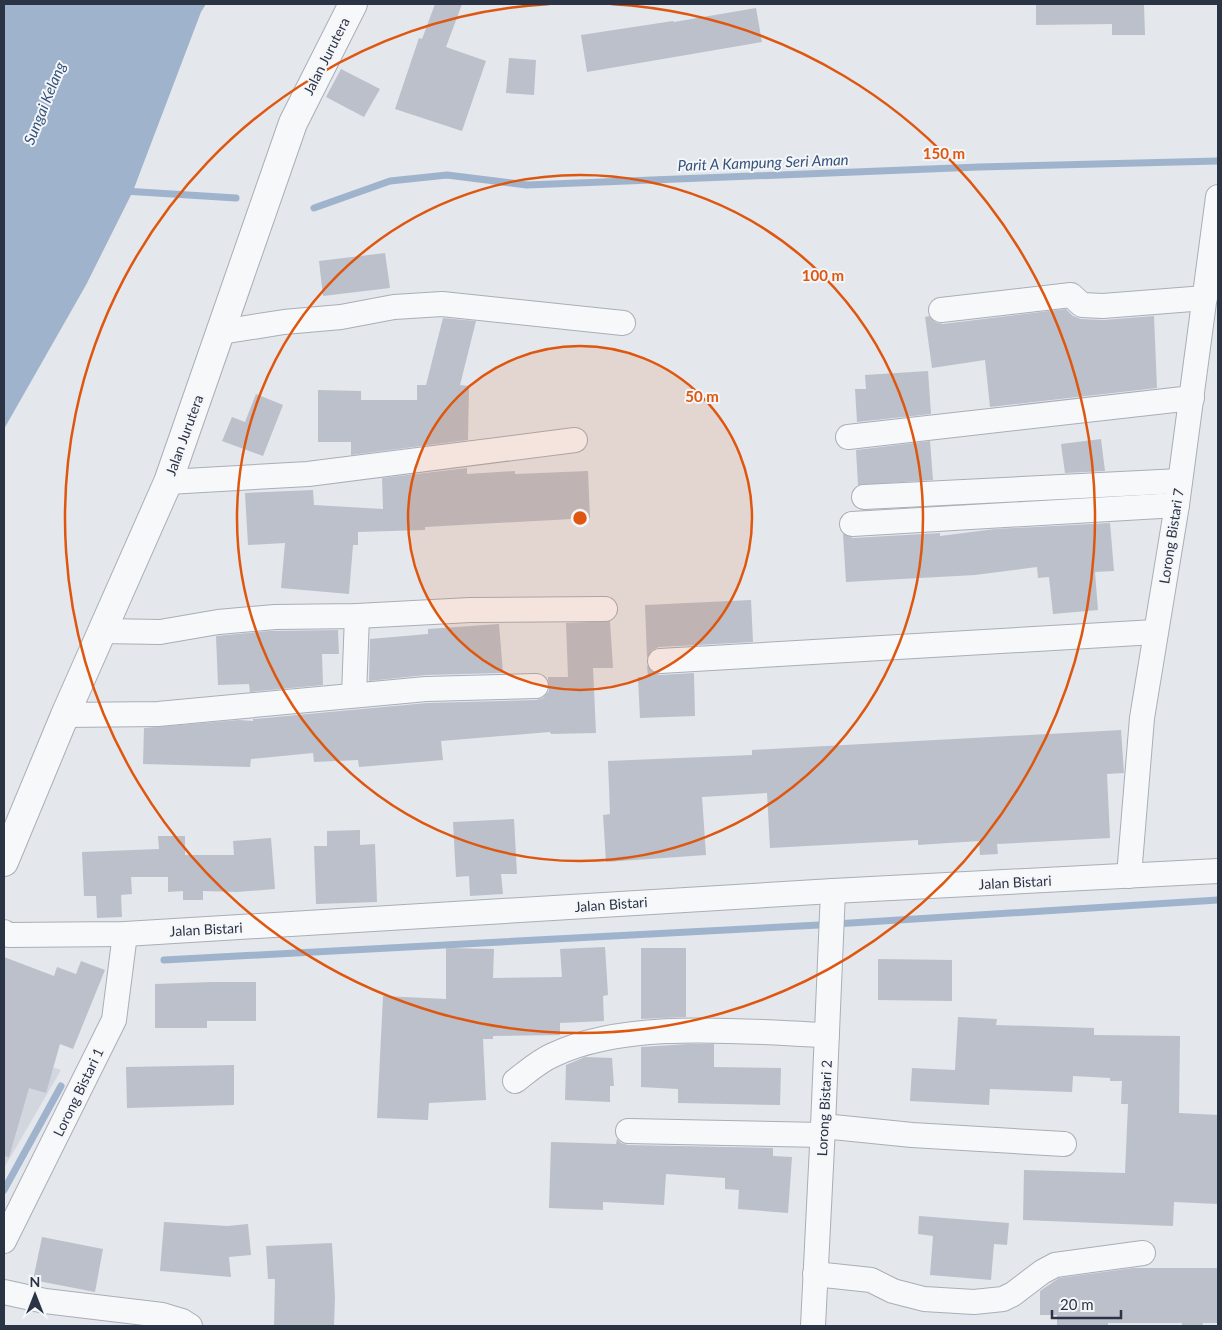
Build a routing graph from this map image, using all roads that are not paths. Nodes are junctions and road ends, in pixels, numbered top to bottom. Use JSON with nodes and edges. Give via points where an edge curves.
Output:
{"nodes":[{"id":1,"x":352,"y":4,"type":"edge"},
{"id":2,"x":1218,"y":197,"type":"edge"},
{"id":3,"x":1205,"y":298,"type":"junction"},
{"id":4,"x":941,"y":310,"type":"dead end"},
{"id":5,"x":623,"y":323,"type":"dead end"},
{"id":6,"x":221,"y":332,"type":"junction"},
{"id":7,"x":1192,"y":398,"type":"junction"},
{"id":8,"x":848,"y":437,"type":"dead end"},
{"id":9,"x":575,"y":440,"type":"dead end"},
{"id":10,"x":1180,"y":481,"type":"junction"},
{"id":11,"x":168,"y":482,"type":"junction"},
{"id":12,"x":864,"y":498,"type":"dead end"},
{"id":13,"x":1177,"y":506,"type":"junction"},
{"id":14,"x":852,"y":524,"type":"dead end"},
{"id":15,"x":605,"y":609,"type":"dead end"},
{"id":16,"x":357,"y":616,"type":"junction"},
{"id":17,"x":102,"y":631,"type":"junction"},
{"id":18,"x":1155,"y":632,"type":"junction"},
{"id":19,"x":660,"y":661,"type":"dead end"},
{"id":20,"x":536,"y":686,"type":"dead end"},
{"id":21,"x":354,"y":695,"type":"junction"},
{"id":22,"x":65,"y":714,"type":"junction"},
{"id":23,"x":4,"y":862,"type":"edge"},
{"id":24,"x":1218,"y":871,"type":"edge"},
{"id":25,"x":1129,"y":876,"type":"junction"},
{"id":26,"x":832,"y":899,"type":"junction"},
{"id":27,"x":4,"y":932,"type":"edge"},
{"id":28,"x":125,"y":934,"type":"junction"},
{"id":29,"x":827,"y":1035,"type":"junction"},
{"id":30,"x":515,"y":1081,"type":"dead end"},
{"id":31,"x":628,"y":1131,"type":"dead end"},
{"id":32,"x":823,"y":1131,"type":"junction"},
{"id":33,"x":1064,"y":1144,"type":"dead end"},
{"id":34,"x":4,"y":1242,"type":"edge"},
{"id":35,"x":1144,"y":1253,"type":"dead end"},
{"id":36,"x":815,"y":1274,"type":"junction"},
{"id":37,"x":4,"y":1292,"type":"edge"},
{"id":38,"x":190,"y":1326,"type":"edge"},
{"id":39,"x":813,"y":1326,"type":"edge"}],
"edges":[{"from":1,"to":6,"type":"street","name":"Jalan Jurutera","via":[[293,122]]},
{"from":2,"to":3,"type":"street","name":"Lorong Bistari 7"},
{"from":3,"to":4,"type":"street","via":[[1103,306],[1082,305],[1071,295]]},
{"from":3,"to":7,"type":"street","name":"Lorong Bistari 7"},
{"from":5,"to":6,"type":"street","via":[[442,304],[394,307]]},
{"from":6,"to":11,"type":"street","name":"Jalan Jurutera"},
{"from":7,"to":8,"type":"street"},
{"from":7,"to":10,"type":"street","name":"Lorong Bistari 7"},
{"from":9,"to":11,"type":"street","via":[[308,474]]},
{"from":10,"to":12,"type":"street"},
{"from":10,"to":13,"type":"street","name":"Lorong Bistari 7"},
{"from":11,"to":17,"type":"street","name":"Jalan Jurutera"},
{"from":13,"to":14,"type":"street"},
{"from":13,"to":18,"type":"street","name":"Lorong Bistari 7"},
{"from":15,"to":16,"type":"street","via":[[470,610]]},
{"from":16,"to":17,"type":"street","via":[[275,617],[160,632]]},
{"from":16,"to":21,"type":"street"},
{"from":17,"to":22,"type":"street","name":"Jalan Jurutera"},
{"from":18,"to":19,"type":"street"},
{"from":18,"to":25,"type":"street","name":"Lorong Bistari 7","via":[[1142,718]]},
{"from":20,"to":21,"type":"street"},
{"from":21,"to":22,"type":"street","via":[[158,714]]},
{"from":22,"to":23,"type":"street","name":"Jalan Jurutera"},
{"from":24,"to":25,"type":"street","name":"Jalan Bistari"},
{"from":25,"to":26,"type":"street","name":"Jalan Bistari"},
{"from":26,"to":28,"type":"street","name":"Jalan Bistari"},
{"from":26,"to":29,"type":"street","name":"Lorong Bistari 2"},
{"from":27,"to":28,"type":"street","name":"Jalan Bistari","via":[[8,935]]},
{"from":28,"to":34,"type":"street","name":"Lorong Bistari 1","via":[[114,1020]]},
{"from":29,"to":30,"type":"street","via":[[697,1031],[638,1033],[585,1042],[551,1055]]},
{"from":29,"to":32,"type":"street","name":"Lorong Bistari 2"},
{"from":31,"to":32,"type":"street"},
{"from":32,"to":33,"type":"street"},
{"from":32,"to":36,"type":"street","name":"Lorong Bistari 2"},
{"from":35,"to":36,"type":"street","via":[[1055,1265],[1003,1299],[974,1302],[924,1299],[893,1291],[871,1280]]},
{"from":36,"to":39,"type":"street","name":"Lorong Bistari 2"},
{"from":37,"to":38,"type":"street","via":[[45,1301],[162,1315]]}]}
